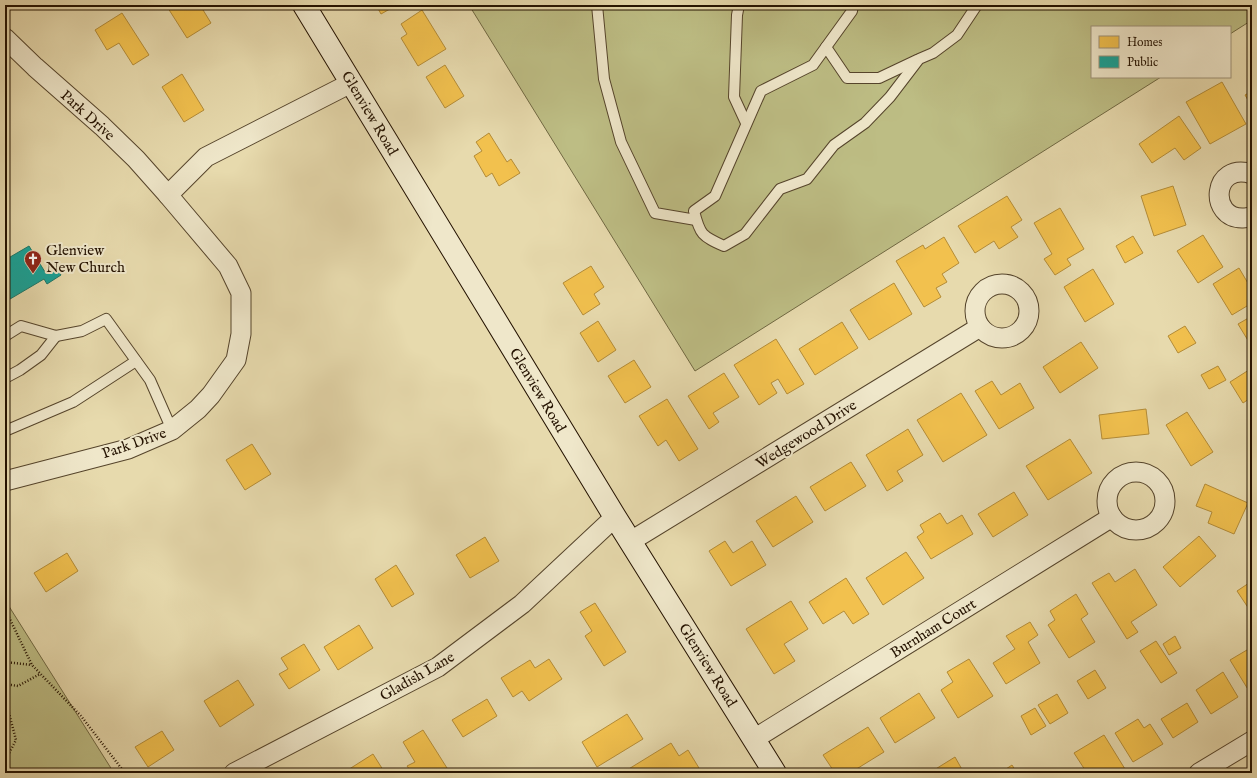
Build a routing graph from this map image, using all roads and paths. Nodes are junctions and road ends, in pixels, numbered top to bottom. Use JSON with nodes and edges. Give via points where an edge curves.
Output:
{"nodes":[{"id":1,"x":304,"y":5,"type":"edge"},
{"id":2,"x":597,"y":5,"type":"edge"},
{"id":3,"x":739,"y":5,"type":"edge"},
{"id":4,"x":853,"y":5,"type":"edge"},
{"id":5,"x":978,"y":5,"type":"edge"},
{"id":6,"x":5,"y":38,"type":"edge"},
{"id":7,"x":826,"y":47,"type":"junction"},
{"id":8,"x":919,"y":59,"type":"junction"},
{"id":9,"x":351,"y":83,"type":"junction"},
{"id":10,"x":746,"y":123,"type":"junction"},
{"id":11,"x":1252,"y":174,"type":"edge"},
{"id":12,"x":168,"y":195,"type":"junction"},
{"id":13,"x":1252,"y":216,"type":"edge"},
{"id":14,"x":696,"y":220,"type":"junction"},
{"id":15,"x":980,"y":327,"type":"dead end"},
{"id":16,"x":5,"y":336,"type":"edge"},
{"id":17,"x":56,"y":336,"type":"junction"},
{"id":18,"x":136,"y":361,"type":"junction"},
{"id":19,"x":5,"y":378,"type":"edge"},
{"id":20,"x":172,"y":430,"type":"junction"},
{"id":21,"x":5,"y":431,"type":"edge"},
{"id":22,"x":5,"y":481,"type":"edge"},
{"id":23,"x":615,"y":517,"type":"junction"},
{"id":24,"x":1112,"y":517,"type":"dead end"},
{"id":25,"x":631,"y":541,"type":"junction"},
{"id":26,"x":5,"y":609,"type":"edge"},
{"id":27,"x":5,"y":662,"type":"edge"},
{"id":28,"x":32,"y":665,"type":"junction"},
{"id":29,"x":40,"y":674,"type":"junction"},
{"id":30,"x":5,"y":684,"type":"edge"},
{"id":31,"x":5,"y":698,"type":"edge"},
{"id":32,"x":754,"y":739,"type":"junction"},
{"id":33,"x":1252,"y":741,"type":"edge"},
{"id":34,"x":6,"y":773,"type":"edge"},
{"id":35,"x":125,"y":773,"type":"edge"},
{"id":36,"x":234,"y":773,"type":"edge"},
{"id":37,"x":775,"y":773,"type":"edge"},
{"id":38,"x":1199,"y":773,"type":"edge"}],
"edges":[{"from":1,"to":9,"type":"main road","name":"Glenview Road"},
{"from":2,"to":14,"type":"lane","via":[[604,79],[621,142],[655,213]]},
{"from":3,"to":10,"type":"lane","via":[[734,97]]},
{"from":4,"to":7,"type":"lane","via":[[852,11]]},
{"from":5,"to":8,"type":"lane","via":[[957,35]]},
{"from":6,"to":12,"type":"street","name":"Park Drive","via":[[102,126]]},
{"from":7,"to":8,"type":"lane","via":[[847,78],[879,78]]},
{"from":7,"to":10,"type":"lane","via":[[813,65],[761,90]]},
{"from":8,"to":14,"type":"lane","via":[[890,97],[865,123],[834,145],[807,179],[780,189],[745,234],[724,246],[698,230]]},
{"from":9,"to":12,"type":"street","via":[[206,157]]},
{"from":9,"to":23,"type":"main road","name":"Glenview Road"},
{"from":10,"to":14,"type":"lane","via":[[715,196],[694,211]]},
{"from":11,"to":13,"type":"street","via":[[1236,172],[1229,175],[1220,187],[1219,194],[1223,209],[1229,214],[1243,218]]},
{"from":12,"to":20,"type":"street","name":"Park Drive","via":[[228,266],[241,293],[241,334],[236,360],[211,395]]},
{"from":15,"to":25,"type":"street","name":"Wedgewood Drive"},
{"from":16,"to":17,"type":"lane","via":[[21,326]]},
{"from":17,"to":18,"type":"lane","via":[[82,331],[106,319]]},
{"from":17,"to":19,"type":"lane","via":[[41,355]]},
{"from":18,"to":20,"type":"lane","via":[[150,380]]},
{"from":18,"to":21,"type":"lane","via":[[73,402]]},
{"from":20,"to":22,"type":"street","name":"Park Drive","via":[[128,449]]},
{"from":23,"to":25,"type":"main road","name":"Glenview Road"},
{"from":23,"to":36,"type":"street","name":"Gladish Lane","via":[[522,604],[438,667]]},
{"from":24,"to":32,"type":"street","name":"Burnham Court"},
{"from":25,"to":32,"type":"main road","name":"Glenview Road"},
{"from":26,"to":28,"type":"path"},
{"from":27,"to":28,"type":"path"},
{"from":28,"to":29,"type":"path"},
{"from":29,"to":30,"type":"path","via":[[18,686]]},
{"from":29,"to":35,"type":"path","via":[[81,716]]},
{"from":31,"to":34,"type":"path","via":[[16,740],[6,759]]},
{"from":32,"to":37,"type":"main road","name":"Glenview Road"},
{"from":33,"to":38,"type":"street"}]}
